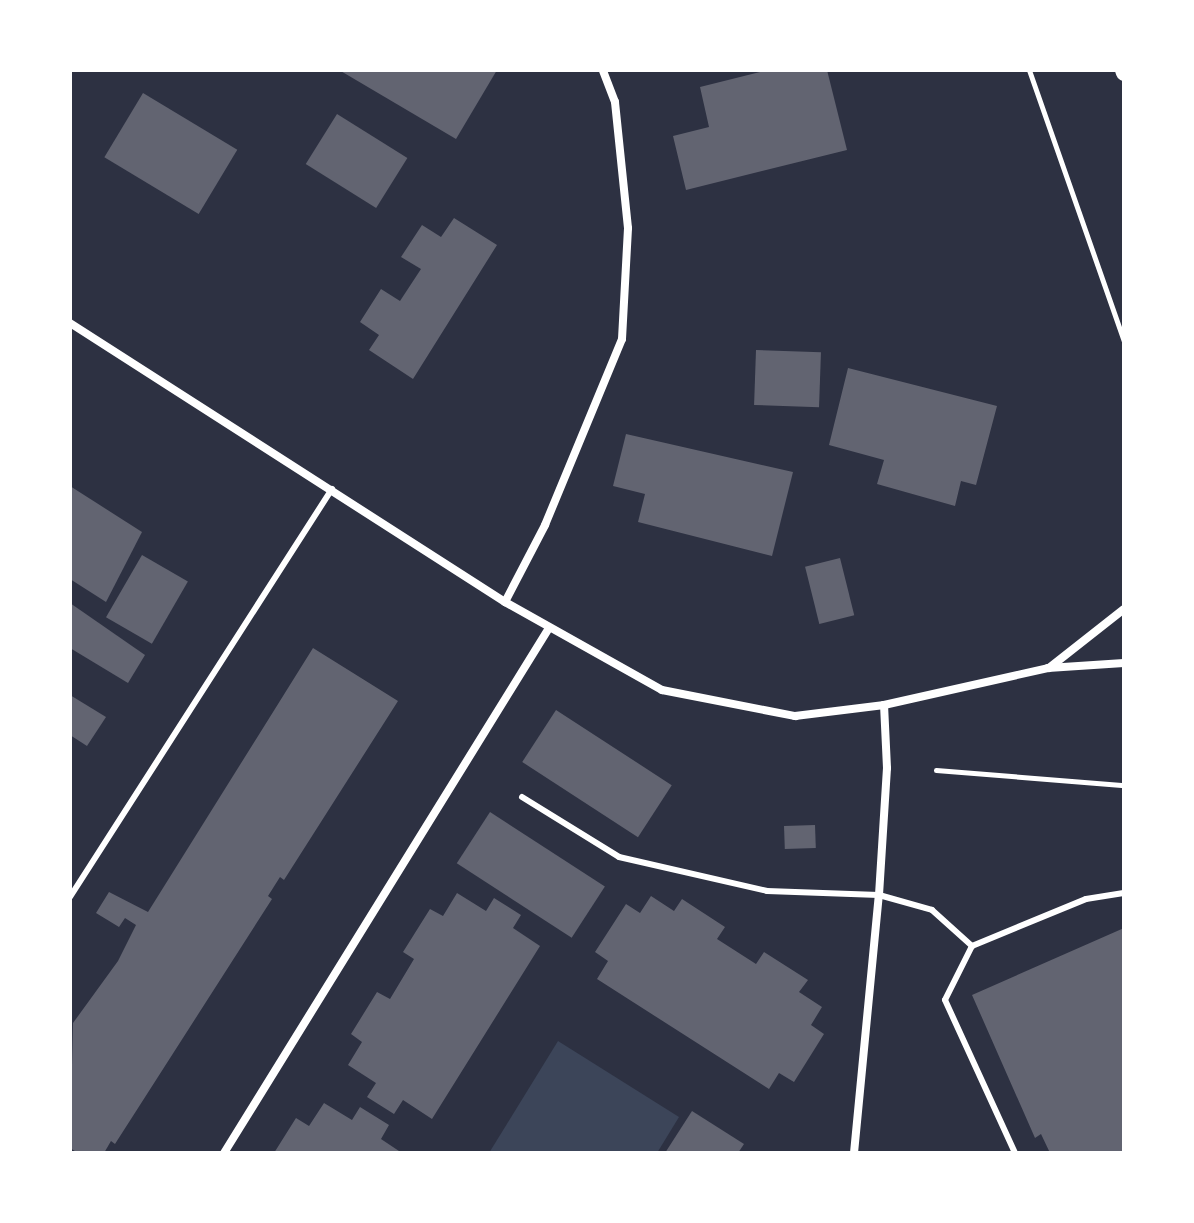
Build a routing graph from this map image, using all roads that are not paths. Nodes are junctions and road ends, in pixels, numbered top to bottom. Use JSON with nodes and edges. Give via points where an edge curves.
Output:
{"nodes":[{"id":1,"x":603,"y":70,"type":"edge"},
{"id":2,"x":70,"y":323,"type":"edge"},
{"id":3,"x":332,"y":488,"type":"junction"},
{"id":4,"x":505,"y":602,"type":"junction"},
{"id":5,"x":1124,"y":609,"type":"edge"},
{"id":6,"x":549,"y":628,"type":"junction"},
{"id":7,"x":1124,"y":663,"type":"edge"},
{"id":8,"x":1048,"y":668,"type":"junction"},
{"id":9,"x":884,"y":705,"type":"junction"},
{"id":10,"x":522,"y":797,"type":"dead end"},
{"id":11,"x":1124,"y":893,"type":"edge"},
{"id":12,"x":879,"y":895,"type":"junction"},
{"id":13,"x":70,"y":897,"type":"edge"},
{"id":14,"x":972,"y":946,"type":"junction"},
{"id":15,"x":224,"y":1153,"type":"edge"},
{"id":16,"x":854,"y":1153,"type":"edge"},
{"id":17,"x":1015,"y":1153,"type":"edge"}],
"edges":[{"from":1,"to":4,"type":"street","via":[[615,102],[628,228],[622,339],[545,525]]},
{"from":2,"to":3,"type":"street"},
{"from":3,"to":4,"type":"street"},
{"from":3,"to":13,"type":"lane"},
{"from":4,"to":6,"type":"street"},
{"from":5,"to":8,"type":"street"},
{"from":6,"to":9,"type":"street","via":[[662,690],[795,716]]},
{"from":6,"to":15,"type":"street"},
{"from":7,"to":8,"type":"street"},
{"from":8,"to":9,"type":"street"},
{"from":9,"to":12,"type":"street","via":[[887,768]]},
{"from":10,"to":12,"type":"lane","via":[[619,857],[767,891]]},
{"from":11,"to":14,"type":"lane","via":[[1086,899]]},
{"from":12,"to":14,"type":"lane","via":[[932,910]]},
{"from":12,"to":16,"type":"street"},
{"from":14,"to":17,"type":"lane","via":[[945,1000]]}]}
